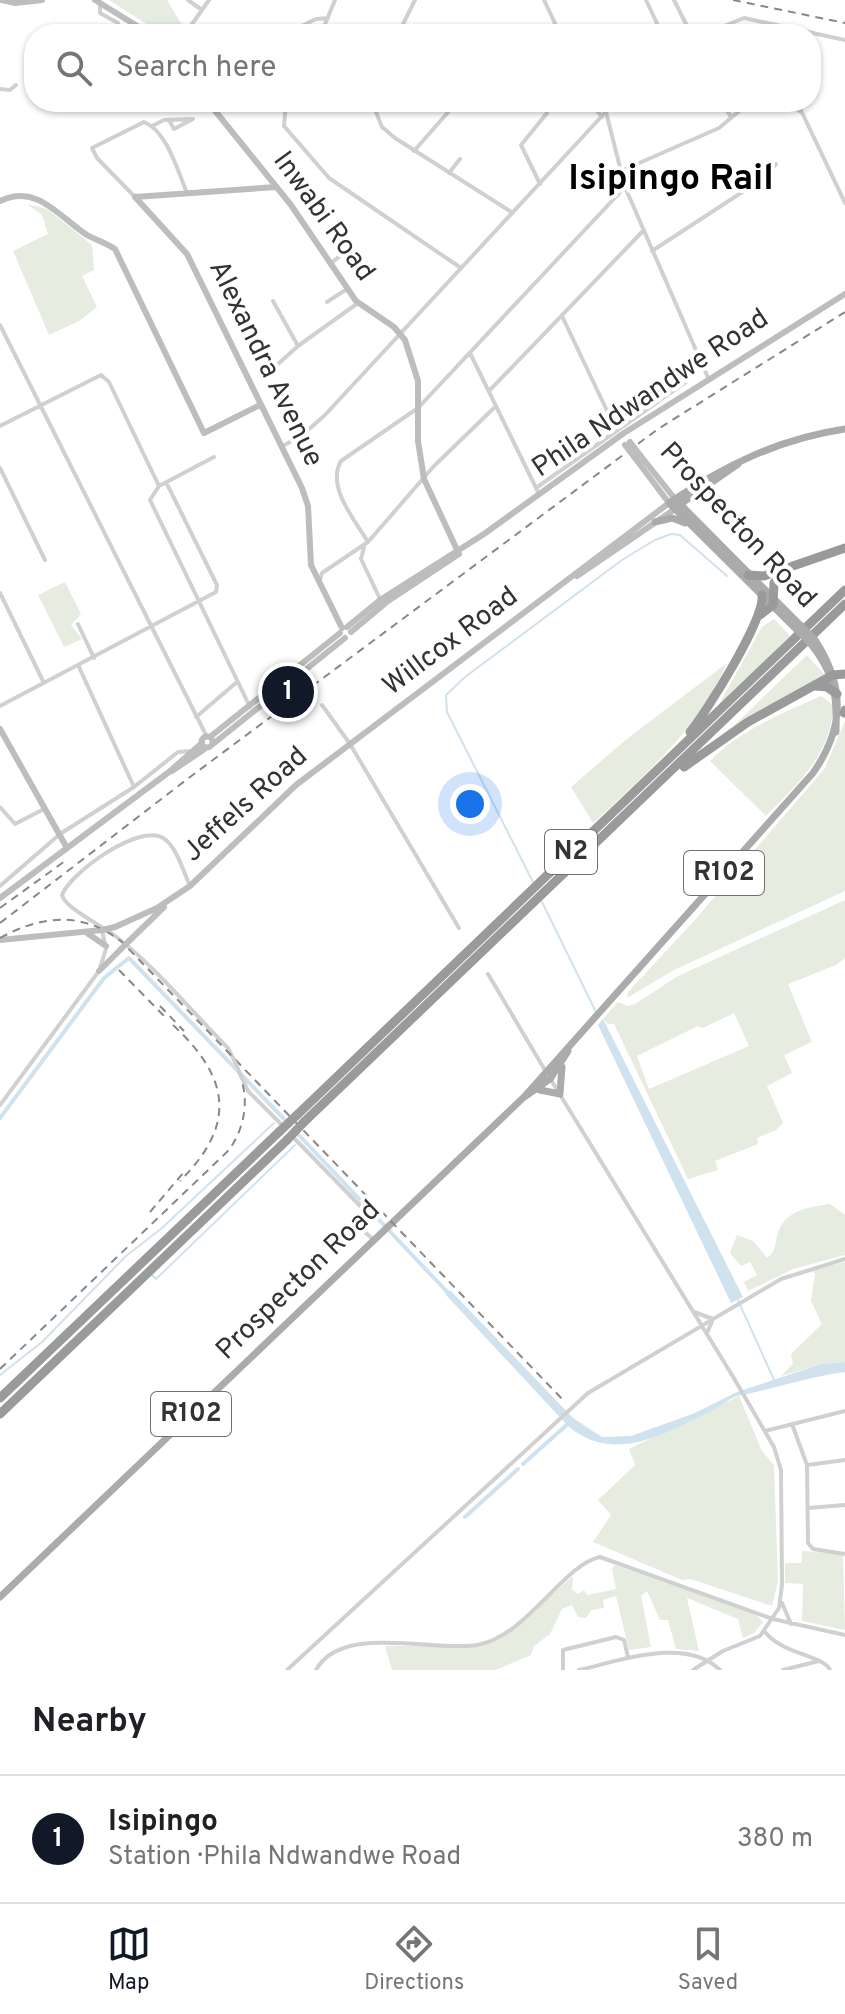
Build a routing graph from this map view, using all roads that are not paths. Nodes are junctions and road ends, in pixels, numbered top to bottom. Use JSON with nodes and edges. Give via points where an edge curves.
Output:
{"nodes":[{"id":1,"x":2,"y":0,"type":"edge"},
{"id":2,"x":42,"y":0,"type":"edge"},
{"id":3,"x":188,"y":0,"type":"edge"},
{"id":4,"x":209,"y":0,"type":"edge"},
{"id":5,"x":335,"y":0,"type":"edge"},
{"id":6,"x":415,"y":0,"type":"edge"},
{"id":7,"x":544,"y":0,"type":"edge"},
{"id":8,"x":646,"y":0,"type":"edge"},
{"id":9,"x":674,"y":0,"type":"edge"},
{"id":10,"x":98,"y":1,"type":"edge"},
{"id":11,"x":202,"y":10,"type":"junction"},
{"id":12,"x":328,"y":18,"type":"junction"},
{"id":13,"x":118,"y":24,"type":"edge"},
{"id":14,"x":134,"y":24,"type":"edge"},
{"id":15,"x":192,"y":24,"type":"edge"},
{"id":16,"x":306,"y":24,"type":"edge"},
{"id":17,"x":325,"y":24,"type":"edge"},
{"id":18,"x":403,"y":24,"type":"edge"},
{"id":19,"x":555,"y":24,"type":"edge"},
{"id":20,"x":657,"y":24,"type":"edge"},
{"id":21,"x":686,"y":24,"type":"edge"},
{"id":22,"x":729,"y":24,"type":"edge"},
{"id":23,"x":771,"y":24,"type":"edge"},
{"id":24,"x":821,"y":35,"type":"edge"},
{"id":25,"x":845,"y":40,"type":"edge"},
{"id":26,"x":16,"y":85,"type":"dead end"},
{"id":27,"x":0,"y":89,"type":"edge"},
{"id":28,"x":216,"y":112,"type":"edge"},
{"id":29,"x":285,"y":112,"type":"edge"},
{"id":30,"x":376,"y":112,"type":"edge"},
{"id":31,"x":448,"y":112,"type":"edge"},
{"id":32,"x":601,"y":112,"type":"edge"},
{"id":33,"x":607,"y":112,"type":"edge"},
{"id":34,"x":729,"y":112,"type":"edge"},
{"id":35,"x":738,"y":112,"type":"edge"},
{"id":36,"x":799,"y":112,"type":"edge"},
{"id":37,"x":547,"y":113,"type":"dead end"},
{"id":38,"x":802,"y":114,"type":"joint"},
{"id":39,"x":604,"y":115,"type":"junction"},
{"id":40,"x":732,"y":117,"type":"junction"},
{"id":41,"x":169,"y":120,"type":"junction"},
{"id":42,"x":152,"y":126,"type":"junction"},
{"id":43,"x":414,"y":151,"type":"junction"},
{"id":44,"x":460,"y":159,"type":"dead end"},
{"id":45,"x":776,"y":164,"type":"dead end"},
{"id":46,"x":621,"y":171,"type":"junction"},
{"id":47,"x":449,"y":173,"type":"junction"},
{"id":48,"x":540,"y":184,"type":"junction"},
{"id":49,"x":276,"y":187,"type":"junction"},
{"id":50,"x":625,"y":187,"type":"junction"},
{"id":51,"x":187,"y":193,"type":"junction"},
{"id":52,"x":135,"y":197,"type":"junction"},
{"id":53,"x":0,"y":201,"type":"edge"},
{"id":54,"x":845,"y":203,"type":"edge"},
{"id":55,"x":513,"y":213,"type":"junction"},
{"id":56,"x":643,"y":231,"type":"junction"},
{"id":57,"x":337,"y":232,"type":"dead end"},
{"id":58,"x":652,"y":251,"type":"junction"},
{"id":59,"x":330,"y":264,"type":"junction"},
{"id":60,"x":461,"y":268,"type":"junction"},
{"id":61,"x":347,"y":289,"type":"junction"},
{"id":62,"x":845,"y":294,"type":"edge"},
{"id":63,"x":273,"y":301,"type":"dead end"},
{"id":64,"x":327,"y":302,"type":"dead end"},
{"id":65,"x":358,"y":303,"type":"junction"},
{"id":66,"x":562,"y":316,"type":"junction"},
{"id":67,"x":0,"y":325,"type":"edge"},
{"id":68,"x":401,"y":334,"type":"junction"},
{"id":69,"x":298,"y":346,"type":"junction"},
{"id":70,"x":469,"y":352,"type":"junction"},
{"id":71,"x":701,"y":361,"type":"junction"},
{"id":72,"x":278,"y":364,"type":"dead end"},
{"id":73,"x":709,"y":380,"type":"junction"},
{"id":74,"x":489,"y":391,"type":"junction"},
{"id":75,"x":428,"y":397,"type":"junction"},
{"id":76,"x":418,"y":399,"type":"junction"},
{"id":77,"x":260,"y":405,"type":"junction"},
{"id":78,"x":41,"y":406,"type":"junction"},
{"id":79,"x":496,"y":406,"type":"junction"},
{"id":80,"x":418,"y":408,"type":"junction"},
{"id":81,"x":620,"y":425,"type":"junction"},
{"id":82,"x":0,"y":426,"type":"edge"},
{"id":83,"x":845,"y":429,"type":"edge"},
{"id":84,"x":621,"y":435,"type":"junction"},
{"id":85,"x":281,"y":447,"type":"junction"},
{"id":86,"x":214,"y":457,"type":"dead end"},
{"id":87,"x":420,"y":460,"type":"junction"},
{"id":88,"x":434,"y":466,"type":"junction"},
{"id":89,"x":0,"y":468,"type":"edge"},
{"id":90,"x":424,"y":479,"type":"junction"},
{"id":91,"x":166,"y":482,"type":"junction"},
{"id":92,"x":159,"y":486,"type":"junction"},
{"id":93,"x":538,"y":491,"type":"junction"},
{"id":94,"x":675,"y":504,"type":"junction"},
{"id":95,"x":655,"y":522,"type":"junction"},
{"id":96,"x":693,"y":529,"type":"junction"},
{"id":97,"x":449,"y":534,"type":"junction"},
{"id":98,"x":484,"y":534,"type":"junction"},
{"id":99,"x":366,"y":543,"type":"junction"},
{"id":100,"x":465,"y":546,"type":"junction"},
{"id":101,"x":845,"y":548,"type":"edge"},
{"id":102,"x":458,"y":552,"type":"junction"},
{"id":103,"x":349,"y":555,"type":"junction"},
{"id":104,"x":361,"y":559,"type":"junction"},
{"id":105,"x":45,"y":560,"type":"dead end"},
{"id":106,"x":311,"y":565,"type":"junction"},
{"id":107,"x":788,"y":568,"type":"junction"},
{"id":108,"x":322,"y":573,"type":"junction"},
{"id":109,"x":748,"y":575,"type":"junction"},
{"id":110,"x":577,"y":576,"type":"junction"},
{"id":111,"x":320,"y":583,"type":"junction"},
{"id":112,"x":845,"y":590,"type":"edge"},
{"id":113,"x":0,"y":593,"type":"edge"},
{"id":114,"x":762,"y":595,"type":"junction"},
{"id":115,"x":200,"y":601,"type":"junction"},
{"id":116,"x":381,"y":602,"type":"junction"},
{"id":117,"x":774,"y":603,"type":"junction"},
{"id":118,"x":845,"y":604,"type":"edge"},
{"id":119,"x":755,"y":620,"type":"junction"},
{"id":120,"x":78,"y":624,"type":"dead end"},
{"id":121,"x":153,"y":628,"type":"junction"},
{"id":122,"x":345,"y":631,"type":"junction"},
{"id":123,"x":94,"y":658,"type":"junction"},
{"id":124,"x":79,"y":667,"type":"junction"},
{"id":125,"x":839,"y":674,"type":"edge"},
{"id":126,"x":237,"y":682,"type":"junction"},
{"id":127,"x":44,"y":683,"type":"junction"},
{"id":128,"x":816,"y":686,"type":"junction"},
{"id":129,"x":837,"y":694,"type":"junction"},
{"id":130,"x":322,"y":705,"type":"dead end"},
{"id":131,"x":0,"y":706,"type":"edge"},
{"id":132,"x":250,"y":707,"type":"junction"},
{"id":133,"x":844,"y":712,"type":"edge"},
{"id":134,"x":196,"y":717,"type":"junction"},
{"id":135,"x":0,"y":729,"type":"edge"},
{"id":136,"x":836,"y":735,"type":"junction"},
{"id":137,"x":208,"y":742,"type":"junction"},
{"id":138,"x":350,"y":744,"type":"junction"},
{"id":139,"x":188,"y":753,"type":"junction"},
{"id":140,"x":674,"y":754,"type":"junction"},
{"id":141,"x":169,"y":772,"type":"junction"},
{"id":142,"x":134,"y":787,"type":"junction"},
{"id":143,"x":647,"y":794,"type":"junction"},
{"id":144,"x":0,"y":807,"type":"edge"},
{"id":145,"x":45,"y":809,"type":"junction"},
{"id":146,"x":60,"y":834,"type":"junction"},
{"id":147,"x":67,"y":848,"type":"junction"},
{"id":148,"x":0,"y":886,"type":"edge"},
{"id":149,"x":190,"y":886,"type":"junction"},
{"id":150,"x":0,"y":898,"type":"edge"},
{"id":151,"x":172,"y":899,"type":"junction"},
{"id":152,"x":459,"y":928,"type":"dead end"},
{"id":153,"x":87,"y":933,"type":"junction"},
{"id":154,"x":101,"y":933,"type":"junction"},
{"id":155,"x":0,"y":940,"type":"edge"},
{"id":156,"x":106,"y":946,"type":"junction"},
{"id":157,"x":99,"y":971,"type":"junction"},
{"id":158,"x":488,"y":974,"type":"dead end"},
{"id":159,"x":568,"y":1050,"type":"junction"},
{"id":160,"x":562,"y":1064,"type":"junction"},
{"id":161,"x":548,"y":1076,"type":"junction"},
{"id":162,"x":538,"y":1090,"type":"junction"},
{"id":163,"x":560,"y":1094,"type":"junction"},
{"id":164,"x":524,"y":1097,"type":"junction"},
{"id":165,"x":0,"y":1105,"type":"edge"},
{"id":166,"x":301,"y":1119,"type":"junction"},
{"id":167,"x":283,"y":1136,"type":"junction"},
{"id":168,"x":374,"y":1240,"type":"junction"},
{"id":169,"x":845,"y":1259,"type":"edge"},
{"id":170,"x":691,"y":1310,"type":"junction"},
{"id":171,"x":713,"y":1319,"type":"junction"},
{"id":172,"x":701,"y":1326,"type":"junction"},
{"id":173,"x":707,"y":1335,"type":"junction"},
{"id":174,"x":52,"y":1348,"type":"junction"},
{"id":175,"x":0,"y":1392,"type":"edge"},
{"id":176,"x":0,"y":1398,"type":"edge"},
{"id":177,"x":845,"y":1411,"type":"edge"},
{"id":178,"x":0,"y":1414,"type":"edge"},
{"id":179,"x":792,"y":1424,"type":"junction"},
{"id":180,"x":765,"y":1431,"type":"junction"},
{"id":181,"x":845,"y":1460,"type":"edge"},
{"id":182,"x":807,"y":1465,"type":"junction"},
{"id":183,"x":845,"y":1505,"type":"edge"},
{"id":184,"x":808,"y":1508,"type":"junction"},
{"id":185,"x":845,"y":1554,"type":"edge"},
{"id":186,"x":0,"y":1597,"type":"edge"},
{"id":187,"x":781,"y":1601,"type":"junction"},
{"id":188,"x":773,"y":1619,"type":"junction"},
{"id":189,"x":791,"y":1624,"type":"junction"},
{"id":190,"x":765,"y":1632,"type":"junction"},
{"id":191,"x":845,"y":1635,"type":"edge"},
{"id":192,"x":628,"y":1657,"type":"junction"},
{"id":193,"x":708,"y":1660,"type":"junction"},
{"id":194,"x":821,"y":1660,"type":"junction"},
{"id":195,"x":588,"y":1669,"type":"edge"},
{"id":196,"x":287,"y":1670,"type":"edge"},
{"id":197,"x":316,"y":1670,"type":"edge"},
{"id":198,"x":563,"y":1670,"type":"edge"},
{"id":199,"x":579,"y":1670,"type":"edge"},
{"id":200,"x":693,"y":1670,"type":"edge"},
{"id":201,"x":720,"y":1670,"type":"edge"},
{"id":202,"x":783,"y":1670,"type":"edge"},
{"id":203,"x":830,"y":1670,"type":"edge"}],
"edges":[{"from":1,"to":2,"type":"street"},
{"from":3,"to":11,"type":"street"},
{"from":4,"to":11,"type":"street"},
{"from":5,"to":12,"type":"street"},
{"from":6,"to":18,"type":"street"},
{"from":7,"to":19,"type":"street"},
{"from":8,"to":20,"type":"street"},
{"from":9,"to":21,"type":"street"},
{"from":10,"to":13,"type":"street","via":[[100,13]]},
{"from":10,"to":14,"type":"street"},
{"from":11,"to":15,"type":"street"},
{"from":12,"to":16,"type":"street"},
{"from":12,"to":17,"type":"street"},
{"from":22,"to":23,"type":"street","via":[[744,18]]},
{"from":24,"to":25,"type":"street"},
{"from":26,"to":27,"type":"street"},
{"from":28,"to":49,"type":"street","name":"Inwabi Road"},
{"from":29,"to":60,"type":"street","via":[[284,126],[329,178]]},
{"from":30,"to":43,"type":"street","via":[[382,127]]},
{"from":31,"to":43,"type":"street"},
{"from":32,"to":39,"type":"street"},
{"from":33,"to":39,"type":"street"},
{"from":34,"to":40,"type":"street"},
{"from":35,"to":40,"type":"street"},
{"from":36,"to":38,"type":"street"},
{"from":37,"to":48,"type":"street","via":[[521,145]]},
{"from":38,"to":54,"type":"street"},
{"from":39,"to":46,"type":"street"},
{"from":39,"to":48,"type":"street"},
{"from":40,"to":46,"type":"street"},
{"from":41,"to":41,"type":"street","via":[[191,118],[193,119],[176,129]]},
{"from":41,"to":42,"type":"street"},
{"from":42,"to":51,"type":"street"},
{"from":42,"to":52,"type":"street","name":"Alexandra Avenue","via":[[142,122],[92,148]]},
{"from":43,"to":47,"type":"street"},
{"from":44,"to":47,"type":"street"},
{"from":45,"to":58,"type":"street","via":[[767,176]]},
{"from":46,"to":50,"type":"street"},
{"from":47,"to":55,"type":"street"},
{"from":48,"to":55,"type":"street"},
{"from":49,"to":51,"type":"street"},
{"from":49,"to":59,"type":"street","name":"Inwabi Road"},
{"from":50,"to":56,"type":"street"},
{"from":50,"to":70,"type":"street"},
{"from":51,"to":52,"type":"street"},
{"from":52,"to":77,"type":"street","name":"Alexandra Avenue","via":[[187,254]]},
{"from":53,"to":77,"type":"street","via":[[15,195],[50,205],[115,249],[204,433]]},
{"from":55,"to":60,"type":"street"},
{"from":56,"to":58,"type":"street"},
{"from":56,"to":66,"type":"street"},
{"from":57,"to":59,"type":"street","via":[[349,249]]},
{"from":58,"to":71,"type":"street"},
{"from":59,"to":61,"type":"street","name":"Inwabi Road"},
{"from":60,"to":68,"type":"street"},
{"from":61,"to":64,"type":"street"},
{"from":61,"to":65,"type":"street","name":"Inwabi Road"},
{"from":62,"to":73,"type":"street","name":"Phila Ndwandwe Road"},
{"from":63,"to":69,"type":"street"},
{"from":65,"to":68,"type":"street","name":"Inwabi Road"},
{"from":65,"to":69,"type":"street"},
{"from":66,"to":74,"type":"street"},
{"from":66,"to":81,"type":"street","via":[[610,417]]},
{"from":67,"to":78,"type":"street"},
{"from":68,"to":76,"type":"street","via":[[417,375]]},
{"from":68,"to":85,"type":"street","via":[[319,422]]},
{"from":69,"to":72,"type":"street"},
{"from":70,"to":74,"type":"street"},
{"from":70,"to":75,"type":"street"},
{"from":71,"to":73,"type":"street"},
{"from":71,"to":81,"type":"street","name":"Phila Ndwandwe Road","via":[[687,381]]},
{"from":73,"to":84,"type":"street","name":"Phila Ndwandwe Road"},
{"from":74,"to":79,"type":"street"},
{"from":75,"to":76,"type":"street"},
{"from":75,"to":80,"type":"street"},
{"from":76,"to":80,"type":"street"},
{"from":77,"to":85,"type":"street","name":"Alexandra Avenue"},
{"from":78,"to":82,"type":"street"},
{"from":78,"to":92,"type":"street","via":[[94,377],[106,378]]},
{"from":78,"to":121,"type":"street"},
{"from":79,"to":88,"type":"street"},
{"from":79,"to":93,"type":"street"},
{"from":80,"to":87,"type":"street"},
{"from":80,"to":99,"type":"street","via":[[348,454],[337,468],[337,486]]},
{"from":81,"to":93,"type":"street","name":"Phila Ndwandwe Road"},
{"from":83,"to":94,"type":"main road","via":[[808,436],[727,465]]},
{"from":84,"to":93,"type":"street","name":"Phila Ndwandwe Road"},
{"from":84,"to":94,"type":"street","name":"Prospecton Road","bridge":true},
{"from":85,"to":106,"type":"street","name":"Alexandra Avenue","via":[[308,506]]},
{"from":86,"to":91,"type":"street"},
{"from":87,"to":88,"type":"street"},
{"from":87,"to":90,"type":"street"},
{"from":88,"to":90,"type":"street"},
{"from":89,"to":105,"type":"street"},
{"from":90,"to":97,"type":"street"},
{"from":90,"to":99,"type":"street"},
{"from":91,"to":92,"type":"street"},
{"from":91,"to":115,"type":"street","via":[[217,588]]},
{"from":92,"to":115,"type":"street","via":[[150,497],[151,505]]},
{"from":93,"to":98,"type":"street","name":"Phila Ndwandwe Road"},
{"from":94,"to":95,"type":"street","name":"Willcox Road"},
{"from":94,"to":96,"type":"main road","name":"Prospecton Road","number":"R102"},
{"from":94,"to":109,"type":"main road","name":"Prospecton Road","number":"R102"},
{"from":94,"to":110,"type":"street","name":"Willcox Road"},
{"from":95,"to":96,"type":"main road","via":[[676,519]]},
{"from":95,"to":110,"type":"street","name":"Willcox Road"},
{"from":96,"to":114,"type":"main road","name":"Prospecton Road","number":"R102"},
{"from":97,"to":100,"type":"street"},
{"from":97,"to":102,"type":"street"},
{"from":98,"to":100,"type":"street","name":"Phila Ndwandwe Road"},
{"from":98,"to":102,"type":"street","name":"Phila Ndwandwe Road"},
{"from":99,"to":103,"type":"street"},
{"from":99,"to":104,"type":"street"},
{"from":100,"to":102,"type":"street","name":"Phila Ndwandwe Road"},
{"from":101,"to":107,"type":"highway"},
{"from":102,"to":116,"type":"street","name":"Phila Ndwandwe Road"},
{"from":103,"to":104,"type":"street"},
{"from":103,"to":108,"type":"street"},
{"from":104,"to":116,"type":"street"},
{"from":106,"to":108,"type":"street"},
{"from":106,"to":111,"type":"street","name":"Alexandra Avenue"},
{"from":107,"to":109,"type":"highway"},
{"from":107,"to":117,"type":"highway","via":[[774,583]]},
{"from":108,"to":111,"type":"street"},
{"from":109,"to":117,"type":"main road","name":"Prospecton Road","number":"R102"},
{"from":110,"to":138,"type":"street","name":"Willcox Road"},
{"from":111,"to":122,"type":"street","name":"Alexandra Avenue"},
{"from":112,"to":140,"type":"highway","number":"N2"},
{"from":113,"to":127,"type":"street"},
{"from":114,"to":117,"type":"main road","name":"Prospecton Road","number":"R102"},
{"from":114,"to":119,"type":"highway"},
{"from":115,"to":121,"type":"street"},
{"from":115,"to":126,"type":"street"},
{"from":116,"to":122,"type":"street","name":"Phila Ndwandwe Road"},
{"from":117,"to":119,"type":"highway"},
{"from":117,"to":125,"type":"main road","name":"Prospecton Road","number":"R102","bridge":true},
{"from":118,"to":143,"type":"highway","number":"N2"},
{"from":119,"to":140,"type":"highway","via":[[712,702]]},
{"from":120,"to":123,"type":"street"},
{"from":121,"to":123,"type":"street"},
{"from":121,"to":134,"type":"street"},
{"from":122,"to":132,"type":"street","name":"Phila Ndwandwe Road"},
{"from":122,"to":137,"type":"street","name":"Phila Ndwandwe Road"},
{"from":123,"to":124,"type":"street"},
{"from":124,"to":127,"type":"street"},
{"from":124,"to":142,"type":"street"},
{"from":125,"to":128,"type":"highway"},
{"from":125,"to":129,"type":"main road","name":"Prospecton Road","number":"R102"},
{"from":125,"to":133,"type":"main road","name":"Prospecton Road","number":"R102"},
{"from":126,"to":132,"type":"street"},
{"from":126,"to":134,"type":"street"},
{"from":127,"to":131,"type":"street"},
{"from":128,"to":129,"type":"highway"},
{"from":128,"to":143,"type":"highway","via":[[717,741]]},
{"from":129,"to":136,"type":"main road","name":"Prospecton Road","number":"R102"},
{"from":130,"to":138,"type":"street"},
{"from":132,"to":137,"type":"street","name":"Phila Ndwandwe Road"},
{"from":133,"to":136,"type":"main road","name":"Prospecton Road","number":"R102"},
{"from":134,"to":137,"type":"street"},
{"from":135,"to":145,"type":"street"},
{"from":136,"to":159,"type":"main road","name":"Prospecton Road","number":"R102","via":[[813,773]]},
{"from":137,"to":139,"type":"street","name":"Phila Ndwandwe Road"},
{"from":137,"to":141,"type":"street","name":"Phila Ndwandwe Road","via":[[183,767]]},
{"from":138,"to":149,"type":"street","name":"Jeffels Road","via":[[276,803]]},
{"from":138,"to":152,"type":"street"},
{"from":139,"to":141,"type":"street","name":"Phila Ndwandwe Road"},
{"from":139,"to":142,"type":"street"},
{"from":140,"to":166,"type":"highway","number":"N2"},
{"from":141,"to":147,"type":"street","name":"Phila Ndwandwe Road"},
{"from":142,"to":146,"type":"street"},
{"from":143,"to":166,"type":"highway","number":"N2"},
{"from":144,"to":145,"type":"street","via":[[15,824]]},
{"from":145,"to":146,"type":"street"},
{"from":146,"to":147,"type":"street"},
{"from":146,"to":148,"type":"street"},
{"from":147,"to":150,"type":"street","name":"Phila Ndwandwe Road"},
{"from":149,"to":151,"type":"street","name":"Jeffels Road"},
{"from":149,"to":168,"type":"street","bridge":true,"via":[[165,838],[151,834],[128,839],[72,880],[62,899],[130,949],[228,1048],[255,1099],[370,1216],[360,1228]]},
{"from":151,"to":154,"type":"street","bridge":true},
{"from":151,"to":157,"type":"street","bridge":true},
{"from":153,"to":154,"type":"street"},
{"from":153,"to":155,"type":"street"},
{"from":153,"to":156,"type":"street"},
{"from":154,"to":156,"type":"street"},
{"from":156,"to":157,"type":"street"},
{"from":157,"to":165,"type":"street"},
{"from":158,"to":161,"type":"street"},
{"from":159,"to":160,"type":"main road","number":"R102"},
{"from":159,"to":161,"type":"main road","number":"R102"},
{"from":160,"to":161,"type":"main road","number":"R102"},
{"from":160,"to":163,"type":"main road"},
{"from":161,"to":162,"type":"main road","number":"R102"},
{"from":161,"to":163,"type":"street"},
{"from":161,"to":164,"type":"main road","number":"R102"},
{"from":162,"to":163,"type":"main road"},
{"from":162,"to":164,"type":"main road","number":"R102"},
{"from":163,"to":170,"type":"street"},
{"from":164,"to":168,"type":"main road","name":"Prospecton Road","number":"R102"},
{"from":166,"to":167,"type":"highway","number":"N2","bridge":true},
{"from":167,"to":174,"type":"highway","number":"N2"},
{"from":167,"to":178,"type":"highway","number":"N2"},
{"from":168,"to":186,"type":"main road","name":"Prospecton Road","number":"R102"},
{"from":169,"to":171,"type":"street","via":[[798,1272]]},
{"from":170,"to":171,"type":"street"},
{"from":170,"to":172,"type":"street"},
{"from":171,"to":172,"type":"street"},
{"from":171,"to":173,"type":"street"},
{"from":172,"to":173,"type":"street"},
{"from":172,"to":196,"type":"street","via":[[597,1386],[569,1409]]},
{"from":173,"to":180,"type":"street"},
{"from":174,"to":175,"type":"highway"},
{"from":174,"to":176,"type":"highway","number":"N2"},
{"from":177,"to":179,"type":"street"},
{"from":179,"to":180,"type":"street"},
{"from":179,"to":182,"type":"street"},
{"from":180,"to":187,"type":"street","via":[[781,1470]]},
{"from":181,"to":182,"type":"street"},
{"from":182,"to":184,"type":"street"},
{"from":183,"to":184,"type":"street"},
{"from":184,"to":185,"type":"street","via":[[808,1543],[813,1549]]},
{"from":187,"to":188,"type":"street"},
{"from":187,"to":189,"type":"street"},
{"from":188,"to":189,"type":"street"},
{"from":188,"to":190,"type":"street"},
{"from":188,"to":197,"type":"street","via":[[600,1557],[581,1566],[495,1640],[471,1646],[397,1642],[346,1647],[333,1651]]},
{"from":189,"to":191,"type":"street"},
{"from":190,"to":193,"type":"street"},
{"from":190,"to":194,"type":"street","via":[[779,1647]]},
{"from":192,"to":193,"type":"street","via":[[656,1652]]},
{"from":192,"to":195,"type":"street"},
{"from":192,"to":198,"type":"street","via":[[624,1640],[616,1637],[563,1650]]},
{"from":193,"to":200,"type":"street"},
{"from":193,"to":201,"type":"street"},
{"from":194,"to":202,"type":"street"},
{"from":194,"to":203,"type":"street"},
{"from":195,"to":199,"type":"street"}]}
